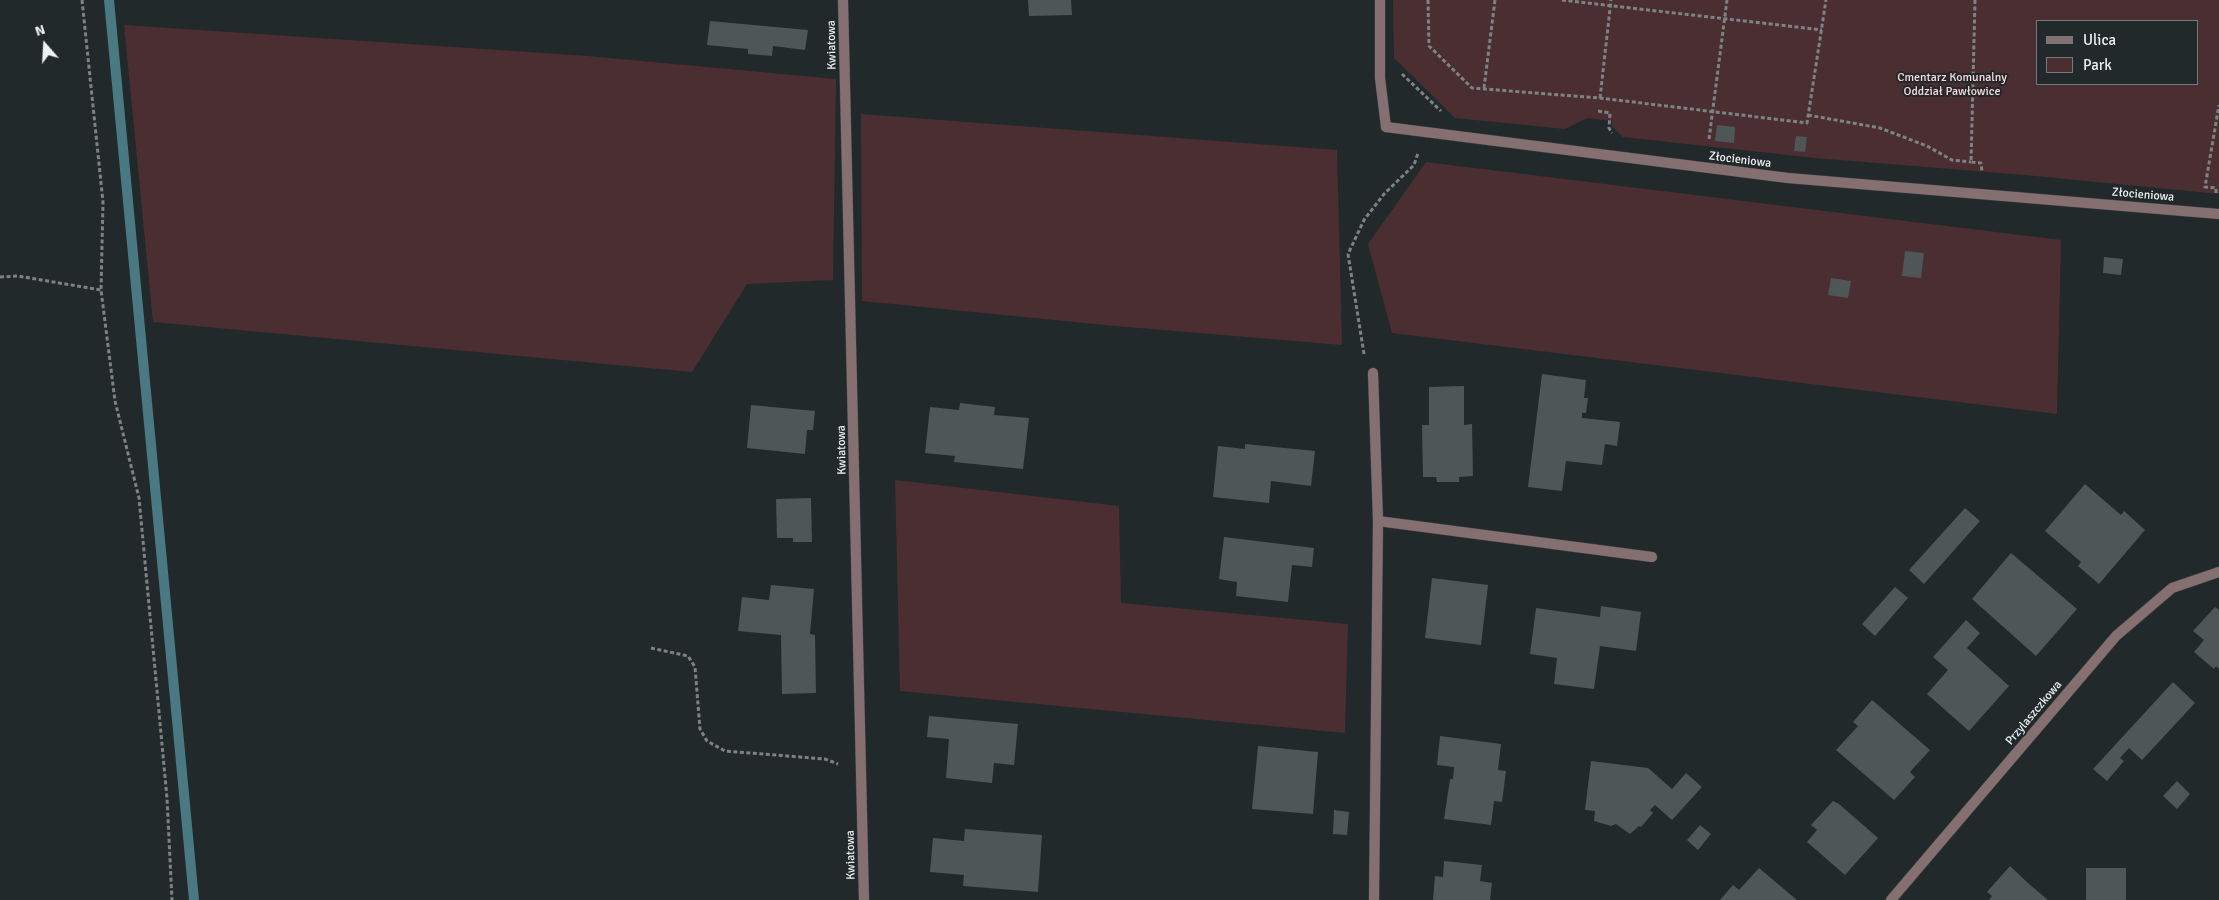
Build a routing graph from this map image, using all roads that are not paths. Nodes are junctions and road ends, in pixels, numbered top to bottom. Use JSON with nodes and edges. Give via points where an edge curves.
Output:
{"nodes":[{"id":1,"x":843,"y":0,"type":"edge"},
{"id":2,"x":1380,"y":0,"type":"edge"},
{"id":3,"x":2216,"y":214,"type":"edge"},
{"id":4,"x":1373,"y":373,"type":"road end"},
{"id":5,"x":1378,"y":521,"type":"junction"},
{"id":6,"x":1652,"y":557,"type":"dead end"},
{"id":7,"x":2219,"y":572,"type":"edge"},
{"id":8,"x":864,"y":900,"type":"edge"},
{"id":9,"x":1374,"y":900,"type":"edge"},
{"id":10,"x":1890,"y":900,"type":"edge"}],
"edges":[{"from":1,"to":8,"type":"street","name":"Kwiatowa"},
{"from":2,"to":3,"type":"street","name":"Złocieniowa","via":[[1380,78],[1386,127],[1788,178]]},
{"from":4,"to":5,"type":"street"},
{"from":5,"to":6,"type":"street"},
{"from":5,"to":9,"type":"street"},
{"from":7,"to":10,"type":"street","name":"Przylaszczkowa","via":[[2172,588],[2116,636]]}]}
